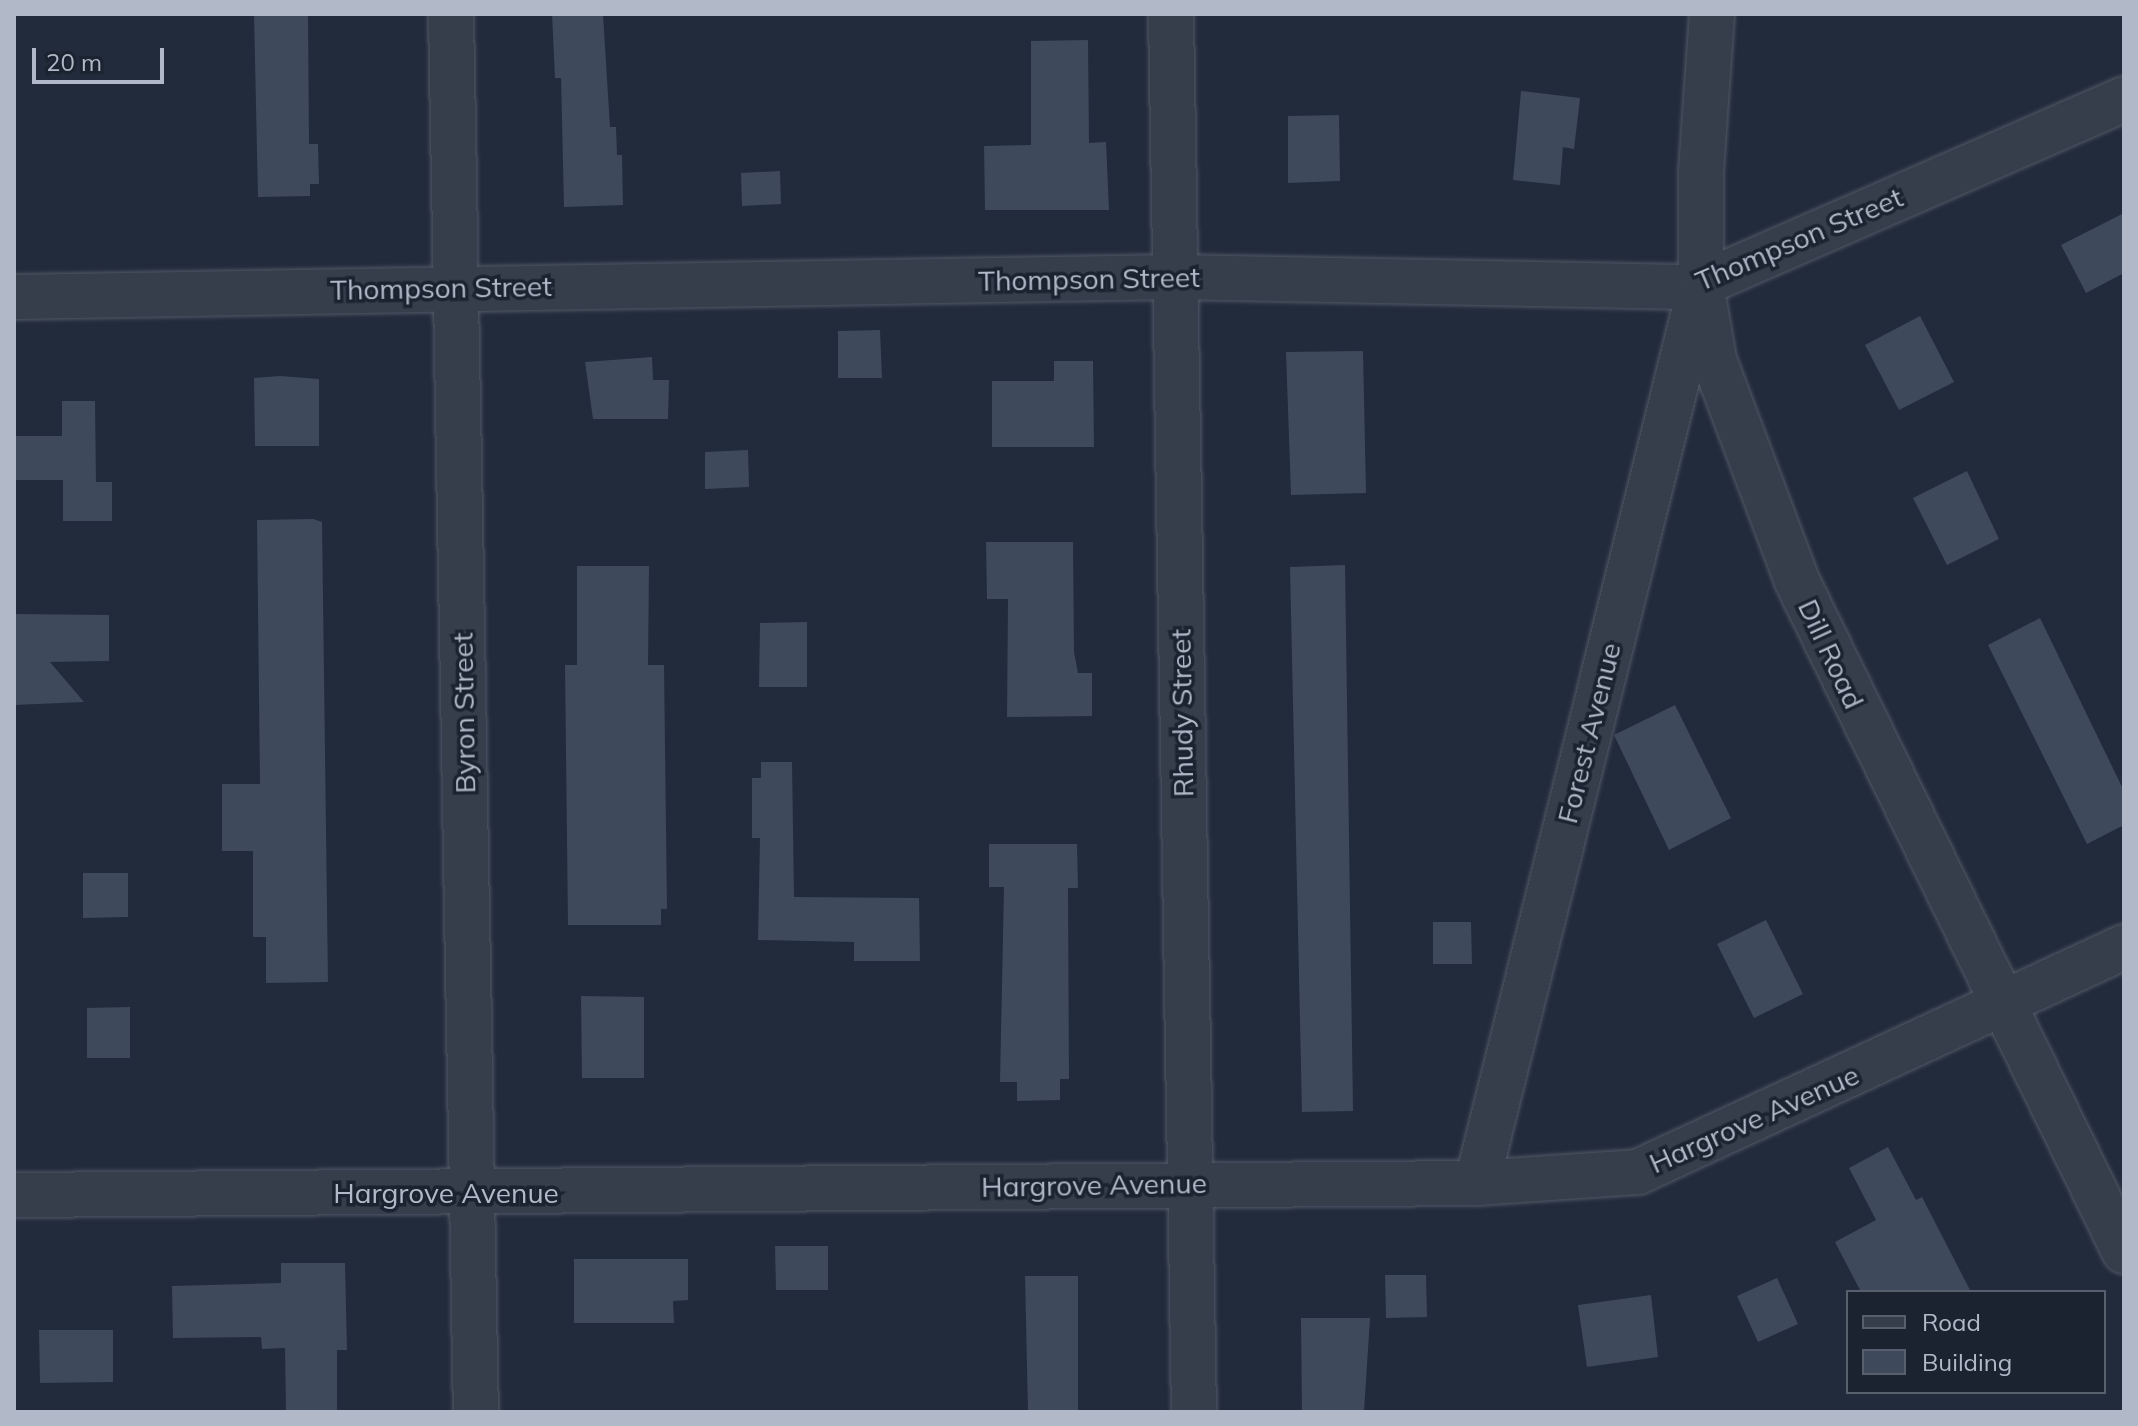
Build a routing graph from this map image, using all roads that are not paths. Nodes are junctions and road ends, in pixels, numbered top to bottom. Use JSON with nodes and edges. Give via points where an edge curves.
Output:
{"nodes":[{"id":1,"x":451,"y":14,"type":"edge"},
{"id":2,"x":1171,"y":14,"type":"edge"},
{"id":3,"x":1712,"y":14,"type":"edge"},
{"id":4,"x":2124,"y":99,"type":"edge"},
{"id":5,"x":1175,"y":277,"type":"junction"},
{"id":6,"x":1701,"y":284,"type":"junction"},
{"id":7,"x":457,"y":287,"type":"junction"},
{"id":8,"x":14,"y":297,"type":"edge"},
{"id":9,"x":2124,"y":947,"type":"edge"},
{"id":10,"x":2002,"y":1008,"type":"junction"},
{"id":11,"x":1190,"y":1183,"type":"junction"},
{"id":12,"x":1477,"y":1183,"type":"junction"},
{"id":13,"x":472,"y":1192,"type":"junction"},
{"id":14,"x":14,"y":1195,"type":"edge"},
{"id":15,"x":2124,"y":1251,"type":"edge"},
{"id":16,"x":476,"y":1412,"type":"edge"},
{"id":17,"x":1194,"y":1412,"type":"edge"}],
"edges":[{"from":1,"to":7,"type":"street","name":"Byron Street"},
{"from":2,"to":5,"type":"street","name":"Rhudy Street"},
{"from":3,"to":6,"type":"street","name":"Dill Road","via":[[1701,173]]},
{"from":4,"to":6,"type":"street","name":"Thompson Street"},
{"from":5,"to":6,"type":"street","name":"Thompson Street"},
{"from":5,"to":7,"type":"street","name":"Thompson Street"},
{"from":5,"to":11,"type":"street","name":"Rhudy Street"},
{"from":6,"to":10,"type":"street","name":"Dill Road","via":[[1714,360],[1779,537]]},
{"from":6,"to":12,"type":"street","name":"Forest Avenue"},
{"from":7,"to":8,"type":"street","name":"Thompson Street"},
{"from":7,"to":13,"type":"street","name":"Byron Street"},
{"from":9,"to":10,"type":"street","name":"Hargrove Avenue"},
{"from":10,"to":12,"type":"street","name":"Hargrove Avenue","via":[[1638,1172]]},
{"from":10,"to":15,"type":"street","name":"Dill Road"},
{"from":11,"to":12,"type":"street","name":"Hargrove Avenue"},
{"from":11,"to":13,"type":"street","name":"Hargrove Avenue"},
{"from":11,"to":17,"type":"street","name":"Rhudy Street"},
{"from":13,"to":14,"type":"street","name":"Hargrove Avenue"},
{"from":13,"to":16,"type":"street","name":"Byron Street"}]}
